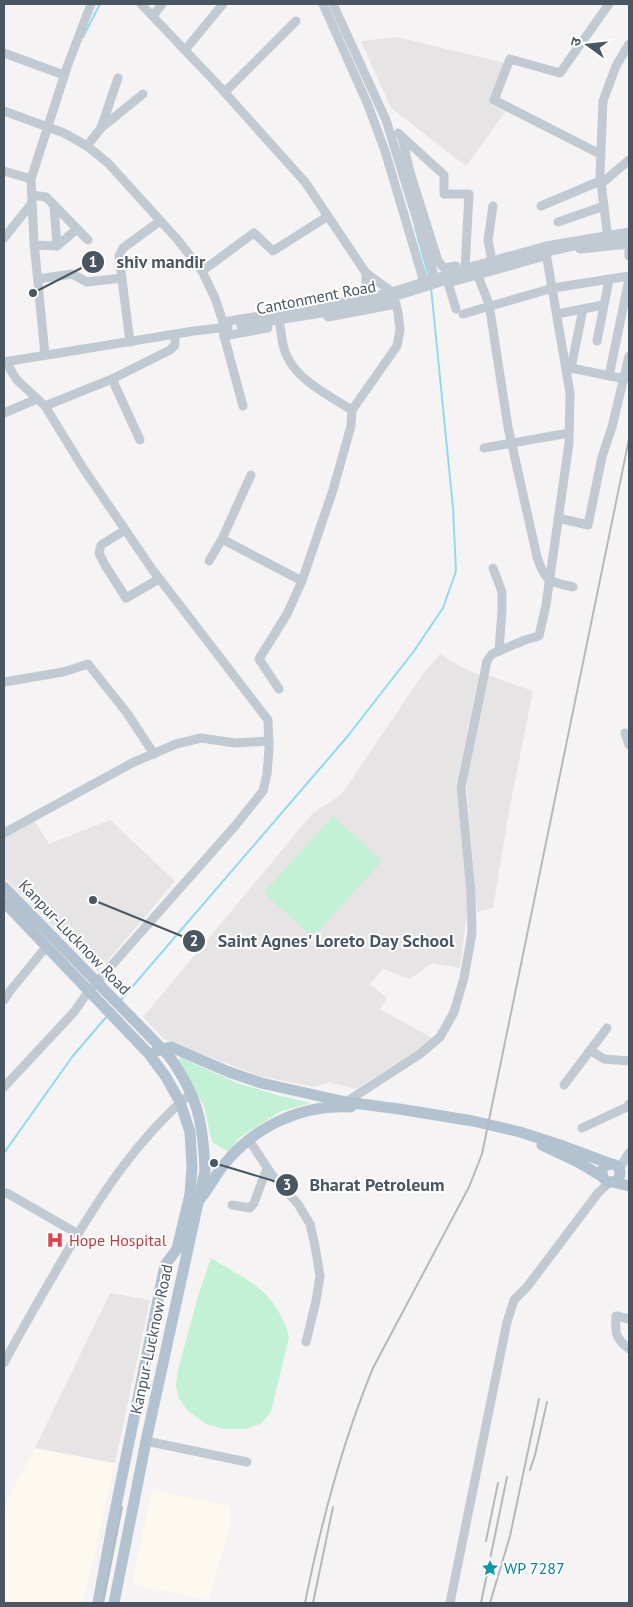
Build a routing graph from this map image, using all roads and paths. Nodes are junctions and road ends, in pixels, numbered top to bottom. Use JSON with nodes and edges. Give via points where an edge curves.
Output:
{"nodes":[{"id":1,"x":91,"y":4,"type":"edge"},
{"id":2,"x":142,"y":4,"type":"edge"},
{"id":3,"x":162,"y":4,"type":"edge"},
{"id":4,"x":223,"y":4,"type":"edge"},
{"id":5,"x":323,"y":4,"type":"edge"},
{"id":6,"x":332,"y":4,"type":"edge"},
{"id":7,"x":337,"y":4,"type":"edge"},
{"id":8,"x":609,"y":4,"type":"edge"},
{"id":9,"x":153,"y":16,"type":"junction"},
{"id":10,"x":344,"y":18,"type":"dead end"},
{"id":11,"x":296,"y":21,"type":"dead end"},
{"id":12,"x":629,"y":44,"type":"edge"},
{"id":13,"x":185,"y":50,"type":"junction"},
{"id":14,"x":4,"y":54,"type":"edge"},
{"id":15,"x":64,"y":75,"type":"junction"},
{"id":16,"x":118,"y":78,"type":"dead end"},
{"id":17,"x":225,"y":92,"type":"junction"},
{"id":18,"x":143,"y":94,"type":"dead end"},
{"id":19,"x":4,"y":110,"type":"edge"},
{"id":20,"x":48,"y":126,"type":"junction"},
{"id":21,"x":101,"y":128,"type":"junction"},
{"id":22,"x":87,"y":146,"type":"junction"},
{"id":23,"x":600,"y":154,"type":"junction"},
{"id":24,"x":629,"y":160,"type":"edge"},
{"id":25,"x":4,"y":171,"type":"edge"},
{"id":26,"x":31,"y":179,"type":"junction"},
{"id":27,"x":601,"y":182,"type":"junction"},
{"id":28,"x":32,"y":199,"type":"junction"},
{"id":29,"x":54,"y":205,"type":"junction"},
{"id":30,"x":493,"y":206,"type":"dead end"},
{"id":31,"x":541,"y":206,"type":"dead end"},
{"id":32,"x":604,"y":206,"type":"junction"},
{"id":33,"x":328,"y":216,"type":"junction"},
{"id":34,"x":160,"y":221,"type":"junction"},
{"id":35,"x":558,"y":222,"type":"dead end"},
{"id":36,"x":77,"y":229,"type":"junction"},
{"id":37,"x":5,"y":234,"type":"edge"},
{"id":38,"x":629,"y":234,"type":"edge"},
{"id":39,"x":607,"y":236,"type":"junction"},
{"id":40,"x":88,"y":240,"type":"dead end"},
{"id":41,"x":629,"y":244,"type":"edge"},
{"id":42,"x":34,"y":245,"type":"junction"},
{"id":43,"x":57,"y":246,"type":"junction"},
{"id":44,"x":608,"y":246,"type":"junction"},
{"id":45,"x":546,"y":251,"type":"junction"},
{"id":46,"x":629,"y":256,"type":"edge"},
{"id":47,"x":492,"y":261,"type":"junction"},
{"id":48,"x":468,"y":266,"type":"junction"},
{"id":49,"x":202,"y":271,"type":"junction"},
{"id":50,"x":366,"y":273,"type":"junction"},
{"id":51,"x":478,"y":275,"type":"junction"},
{"id":52,"x":629,"y":277,"type":"edge"},
{"id":53,"x":122,"y":278,"type":"junction"},
{"id":54,"x":435,"y":278,"type":"junction"},
{"id":55,"x":38,"y":279,"type":"junction"},
{"id":56,"x":609,"y":280,"type":"junction"},
{"id":57,"x":424,"y":282,"type":"junction"},
{"id":58,"x":553,"y":288,"type":"junction"},
{"id":59,"x":392,"y":292,"type":"junction"},
{"id":60,"x":363,"y":299,"type":"junction"},
{"id":61,"x":396,"y":304,"type":"junction"},
{"id":62,"x":490,"y":306,"type":"junction"},
{"id":63,"x":603,"y":306,"type":"junction"},
{"id":64,"x":583,"y":309,"type":"junction"},
{"id":65,"x":359,"y":311,"type":"junction"},
{"id":66,"x":557,"y":314,"type":"junction"},
{"id":67,"x":280,"y":326,"type":"junction"},
{"id":68,"x":223,"y":329,"type":"junction"},
{"id":69,"x":175,"y":334,"type":"junction"},
{"id":70,"x":597,"y":341,"type":"dead end"},
{"id":71,"x":130,"y":342,"type":"junction"},
{"id":72,"x":45,"y":355,"type":"junction"},
{"id":73,"x":629,"y":356,"type":"edge"},
{"id":74,"x":6,"y":362,"type":"edge"},
{"id":75,"x":569,"y":367,"type":"junction"},
{"id":76,"x":609,"y":376,"type":"junction"},
{"id":77,"x":112,"y":379,"type":"junction"},
{"id":78,"x":625,"y":379,"type":"junction"},
{"id":79,"x":37,"y":399,"type":"junction"},
{"id":80,"x":45,"y":406,"type":"junction"},
{"id":81,"x":243,"y":406,"type":"dead end"},
{"id":82,"x":352,"y":410,"type":"junction"},
{"id":83,"x":4,"y":413,"type":"edge"},
{"id":84,"x":569,"y":433,"type":"junction"},
{"id":85,"x":140,"y":440,"type":"dead end"},
{"id":86,"x":512,"y":444,"type":"junction"},
{"id":87,"x":484,"y":448,"type":"dead end"},
{"id":88,"x":251,"y":475,"type":"dead end"},
{"id":89,"x":558,"y":518,"type":"junction"},
{"id":90,"x":125,"y":530,"type":"junction"},
{"id":91,"x":222,"y":539,"type":"junction"},
{"id":92,"x":209,"y":561,"type":"dead end"},
{"id":93,"x":494,"y":568,"type":"dead end"},
{"id":94,"x":159,"y":579,"type":"junction"},
{"id":95,"x":302,"y":581,"type":"junction"},
{"id":96,"x":550,"y":582,"type":"junction"},
{"id":97,"x":573,"y":587,"type":"dead end"},
{"id":98,"x":496,"y":653,"type":"junction"},
{"id":99,"x":4,"y":682,"type":"edge"},
{"id":100,"x":279,"y":689,"type":"dead end"},
{"id":101,"x":625,"y":733,"type":"dead end"},
{"id":102,"x":269,"y":741,"type":"junction"},
{"id":103,"x":629,"y":746,"type":"edge"},
{"id":104,"x":154,"y":754,"type":"junction"},
{"id":105,"x":4,"y":833,"type":"edge"},
{"id":106,"x":4,"y":887,"type":"edge"},
{"id":107,"x":4,"y":902,"type":"edge"},
{"id":108,"x":46,"y":947,"type":"junction"},
{"id":109,"x":97,"y":983,"type":"junction"},
{"id":110,"x":88,"y":992,"type":"junction"},
{"id":111,"x":102,"y":996,"type":"junction"},
{"id":112,"x":4,"y":1000,"type":"edge"},
{"id":113,"x":119,"y":1014,"type":"junction"},
{"id":114,"x":607,"y":1028,"type":"dead end"},
{"id":115,"x":162,"y":1049,"type":"junction"},
{"id":116,"x":590,"y":1050,"type":"junction"},
{"id":117,"x":149,"y":1054,"type":"junction"},
{"id":118,"x":629,"y":1061,"type":"edge"},
{"id":119,"x":564,"y":1085,"type":"dead end"},
{"id":120,"x":4,"y":1087,"type":"edge"},
{"id":121,"x":191,"y":1092,"type":"junction"},
{"id":122,"x":180,"y":1102,"type":"junction"},
{"id":123,"x":346,"y":1102,"type":"junction"},
{"id":124,"x":629,"y":1104,"type":"edge"},
{"id":125,"x":582,"y":1128,"type":"dead end"},
{"id":126,"x":249,"y":1140,"type":"junction"},
{"id":127,"x":629,"y":1154,"type":"edge"},
{"id":128,"x":616,"y":1167,"type":"junction"},
{"id":129,"x":267,"y":1168,"type":"junction"},
{"id":130,"x":607,"y":1180,"type":"junction"},
{"id":131,"x":629,"y":1181,"type":"edge"},
{"id":132,"x":629,"y":1186,"type":"edge"},
{"id":133,"x":7,"y":1193,"type":"dead end"},
{"id":134,"x":198,"y":1200,"type":"junction"},
{"id":135,"x":232,"y":1205,"type":"dead end"},
{"id":136,"x":78,"y":1234,"type":"junction"},
{"id":137,"x":172,"y":1255,"type":"junction"},
{"id":138,"x":185,"y":1259,"type":"junction"},
{"id":139,"x":629,"y":1319,"type":"edge"},
{"id":140,"x":306,"y":1342,"type":"dead end"},
{"id":141,"x":629,"y":1349,"type":"edge"},
{"id":142,"x":4,"y":1362,"type":"edge"},
{"id":143,"x":146,"y":1441,"type":"junction"},
{"id":144,"x":247,"y":1462,"type":"dead end"},
{"id":145,"x":98,"y":1603,"type":"edge"},
{"id":146,"x":114,"y":1603,"type":"edge"},
{"id":147,"x":450,"y":1603,"type":"edge"}],
"edges":[{"from":1,"to":15,"type":"street"},
{"from":2,"to":9,"type":"street"},
{"from":3,"to":9,"type":"street"},
{"from":4,"to":13,"type":"street"},
{"from":5,"to":57,"type":"street","via":[[385,151]]},
{"from":6,"to":54,"type":"street","via":[[386,120]]},
{"from":7,"to":10,"type":"street"},
{"from":8,"to":23,"type":"street","via":[[560,73],[510,59],[494,100]]},
{"from":9,"to":13,"type":"street"},
{"from":11,"to":17,"type":"street"},
{"from":12,"to":23,"type":"street","via":[[616,66],[603,101]]},
{"from":13,"to":17,"type":"street"},
{"from":14,"to":15,"type":"street"},
{"from":15,"to":20,"type":"street"},
{"from":16,"to":21,"type":"street"},
{"from":17,"to":33,"type":"street","via":[[305,182]]},
{"from":18,"to":21,"type":"street"},
{"from":19,"to":20,"type":"street"},
{"from":20,"to":22,"type":"street"},
{"from":20,"to":26,"type":"street"},
{"from":21,"to":22,"type":"street"},
{"from":22,"to":34,"type":"street","via":[[108,163]]},
{"from":23,"to":27,"type":"street"},
{"from":24,"to":27,"type":"street"},
{"from":25,"to":26,"type":"street"},
{"from":26,"to":28,"type":"street"},
{"from":27,"to":31,"type":"street"},
{"from":27,"to":32,"type":"street"},
{"from":28,"to":29,"type":"street","via":[[46,197]]},
{"from":28,"to":37,"type":"street"},
{"from":28,"to":42,"type":"street"},
{"from":29,"to":36,"type":"street"},
{"from":29,"to":43,"type":"street"},
{"from":30,"to":47,"type":"street","via":[[488,240]]},
{"from":32,"to":35,"type":"street"},
{"from":32,"to":39,"type":"street"},
{"from":33,"to":49,"type":"street","via":[[273,251],[254,233]]},
{"from":33,"to":50,"type":"street"},
{"from":34,"to":49,"type":"street"},
{"from":34,"to":53,"type":"street","via":[[123,248],[119,256]]},
{"from":36,"to":40,"type":"street"},
{"from":36,"to":43,"type":"street"},
{"from":38,"to":39,"type":"street"},
{"from":38,"to":41,"type":"street"},
{"from":38,"to":68,"type":"street","name":"Cantonment Road","bridge":true,"via":[[507,261],[388,299]]},
{"from":39,"to":44,"type":"street"},
{"from":39,"to":45,"type":"street"},
{"from":41,"to":44,"type":"street"},
{"from":41,"to":46,"type":"street"},
{"from":42,"to":43,"type":"street"},
{"from":42,"to":55,"type":"street"},
{"from":44,"to":45,"type":"street"},
{"from":45,"to":47,"type":"street"},
{"from":45,"to":51,"type":"street"},
{"from":45,"to":58,"type":"street"},
{"from":47,"to":48,"type":"street"},
{"from":48,"to":48,"type":"street","via":[[469,194],[444,194],[444,176],[400,135],[438,261],[447,269]]},
{"from":48,"to":51,"type":"street"},
{"from":48,"to":54,"type":"street"},
{"from":49,"to":68,"type":"street","via":[[215,298]]},
{"from":50,"to":59,"type":"street"},
{"from":50,"to":60,"type":"street"},
{"from":51,"to":62,"type":"street"},
{"from":51,"to":62,"type":"street","via":[[448,283],[459,311]]},
{"from":52,"to":56,"type":"street"},
{"from":52,"to":76,"type":"street"},
{"from":53,"to":55,"type":"street","via":[[88,282],[72,274]]},
{"from":53,"to":71,"type":"street"},
{"from":54,"to":57,"type":"street"},
{"from":55,"to":72,"type":"street"},
{"from":56,"to":58,"type":"street"},
{"from":56,"to":63,"type":"street"},
{"from":57,"to":59,"type":"street"},
{"from":58,"to":62,"type":"street"},
{"from":58,"to":66,"type":"street"},
{"from":59,"to":60,"type":"street"},
{"from":59,"to":61,"type":"street"},
{"from":60,"to":65,"type":"street"},
{"from":60,"to":68,"type":"street"},
{"from":61,"to":65,"type":"street"},
{"from":61,"to":82,"type":"street","via":[[400,330],[397,346]]},
{"from":62,"to":86,"type":"street"},
{"from":63,"to":64,"type":"street"},
{"from":63,"to":70,"type":"street"},
{"from":64,"to":66,"type":"street"},
{"from":64,"to":75,"type":"street"},
{"from":65,"to":67,"type":"street"},
{"from":66,"to":75,"type":"street"},
{"from":67,"to":68,"type":"street"},
{"from":67,"to":82,"type":"street","via":[[292,366],[311,384]]},
{"from":68,"to":69,"type":"street","name":"Cantonment Road"},
{"from":68,"to":81,"type":"street"},
{"from":69,"to":71,"type":"street","name":"Cantonment Road"},
{"from":69,"to":77,"type":"street","via":[[175,345],[170,350]]},
{"from":71,"to":72,"type":"street","name":"Cantonment Road"},
{"from":72,"to":74,"type":"street","name":"Cantonment Road"},
{"from":73,"to":78,"type":"street"},
{"from":74,"to":79,"type":"street","via":[[17,380]]},
{"from":75,"to":76,"type":"street"},
{"from":75,"to":84,"type":"street"},
{"from":76,"to":78,"type":"street"},
{"from":77,"to":80,"type":"street"},
{"from":77,"to":85,"type":"street"},
{"from":78,"to":89,"type":"street","via":[[602,457],[588,525]]},
{"from":79,"to":80,"type":"street"},
{"from":79,"to":83,"type":"street"},
{"from":80,"to":90,"type":"street"},
{"from":82,"to":95,"type":"street","via":[[351,426],[333,490]]},
{"from":84,"to":86,"type":"street"},
{"from":84,"to":89,"type":"street"},
{"from":86,"to":87,"type":"street"},
{"from":86,"to":96,"type":"street","via":[[537,557],[542,573]]},
{"from":88,"to":91,"type":"street"},
{"from":89,"to":96,"type":"street"},
{"from":90,"to":94,"type":"street"},
{"from":90,"to":94,"type":"street","via":[[102,544],[99,553],[126,598]]},
{"from":91,"to":92,"type":"street"},
{"from":91,"to":95,"type":"street"},
{"from":93,"to":98,"type":"street","via":[[502,592]]},
{"from":94,"to":102,"type":"street","via":[[268,720]]},
{"from":95,"to":100,"type":"street","via":[[287,614],[259,659]]},
{"from":96,"to":97,"type":"street"},
{"from":96,"to":98,"type":"street","via":[[539,636]]},
{"from":98,"to":123,"type":"street","via":[[487,661],[461,788],[472,933],[454,1012],[440,1037],[420,1054]]},
{"from":99,"to":104,"type":"street","via":[[63,672],[88,664]]},
{"from":101,"to":103,"type":"street"},
{"from":102,"to":104,"type":"street","via":[[235,743],[201,738]]},
{"from":102,"to":109,"type":"street","via":[[263,791]]},
{"from":104,"to":105,"type":"street"},
{"from":106,"to":109,"type":"main road","name":"Kanpur-Lucknow Road"},
{"from":107,"to":108,"type":"main road","name":"Kanpur-Lucknow Road"},
{"from":108,"to":110,"type":"main road","name":"Kanpur-Lucknow Road"},
{"from":108,"to":112,"type":"street"},
{"from":109,"to":110,"type":"street"},
{"from":109,"to":111,"type":"main road","name":"Kanpur-Lucknow Road"},
{"from":110,"to":111,"type":"main road","name":"Kanpur-Lucknow Road"},
{"from":110,"to":120,"type":"street","via":[[74,1012]]},
{"from":111,"to":113,"type":"main road","name":"Kanpur-Lucknow Road"},
{"from":113,"to":115,"type":"main road","name":"Kanpur-Lucknow Road"},
{"from":113,"to":117,"type":"main road","name":"Kanpur-Lucknow Road"},
{"from":114,"to":116,"type":"street"},
{"from":115,"to":117,"type":"main road"},
{"from":115,"to":121,"type":"main road","name":"Kanpur-Lucknow Road","via":[[183,1075]]},
{"from":115,"to":123,"type":"main road","via":[[171,1047],[261,1083]]},
{"from":116,"to":118,"type":"street","via":[[604,1059]]},
{"from":116,"to":119,"type":"street"},
{"from":117,"to":122,"type":"main road","name":"Kanpur-Lucknow Road"},
{"from":121,"to":122,"type":"street"},
{"from":121,"to":134,"type":"main road","name":"Kanpur-Lucknow Road","via":[[201,1120],[204,1142],[205,1171]]},
{"from":122,"to":136,"type":"street","via":[[145,1137],[114,1177]]},
{"from":122,"to":137,"type":"main road","name":"Kanpur-Lucknow Road","via":[[190,1132],[192,1167],[190,1194],[177,1248]]},
{"from":123,"to":128,"type":"main road","via":[[474,1121],[520,1132]]},
{"from":124,"to":125,"type":"street"},
{"from":126,"to":129,"type":"street"},
{"from":126,"to":130,"type":"main road","via":[[270,1125],[313,1109],[368,1109],[467,1125],[521,1138],[548,1147]]},
{"from":126,"to":134,"type":"main road","via":[[222,1167]]},
{"from":127,"to":128,"type":"street"},
{"from":128,"to":130,"type":"main road","via":[[618,1178]]},
{"from":128,"to":130,"type":"main road","via":[[604,1168]]},
{"from":128,"to":131,"type":"main road"},
{"from":129,"to":135,"type":"street","via":[[250,1208]]},
{"from":129,"to":140,"type":"street","via":[[298,1204],[310,1224],[315,1246],[320,1276]]},
{"from":130,"to":132,"type":"main road"},
{"from":130,"to":147,"type":"street","via":[[514,1300]]},
{"from":133,"to":136,"type":"street"},
{"from":134,"to":138,"type":"main road","name":"Kanpur-Lucknow Road"},
{"from":136,"to":142,"type":"street"},
{"from":137,"to":138,"type":"main road"},
{"from":137,"to":145,"type":"main road","name":"Kanpur-Lucknow Road","via":[[165,1265]]},
{"from":138,"to":143,"type":"main road","name":"Kanpur-Lucknow Road"},
{"from":139,"to":141,"type":"street","via":[[616,1316],[615,1332]]},
{"from":143,"to":144,"type":"street"},
{"from":143,"to":146,"type":"main road","name":"Kanpur-Lucknow Road"}]}
